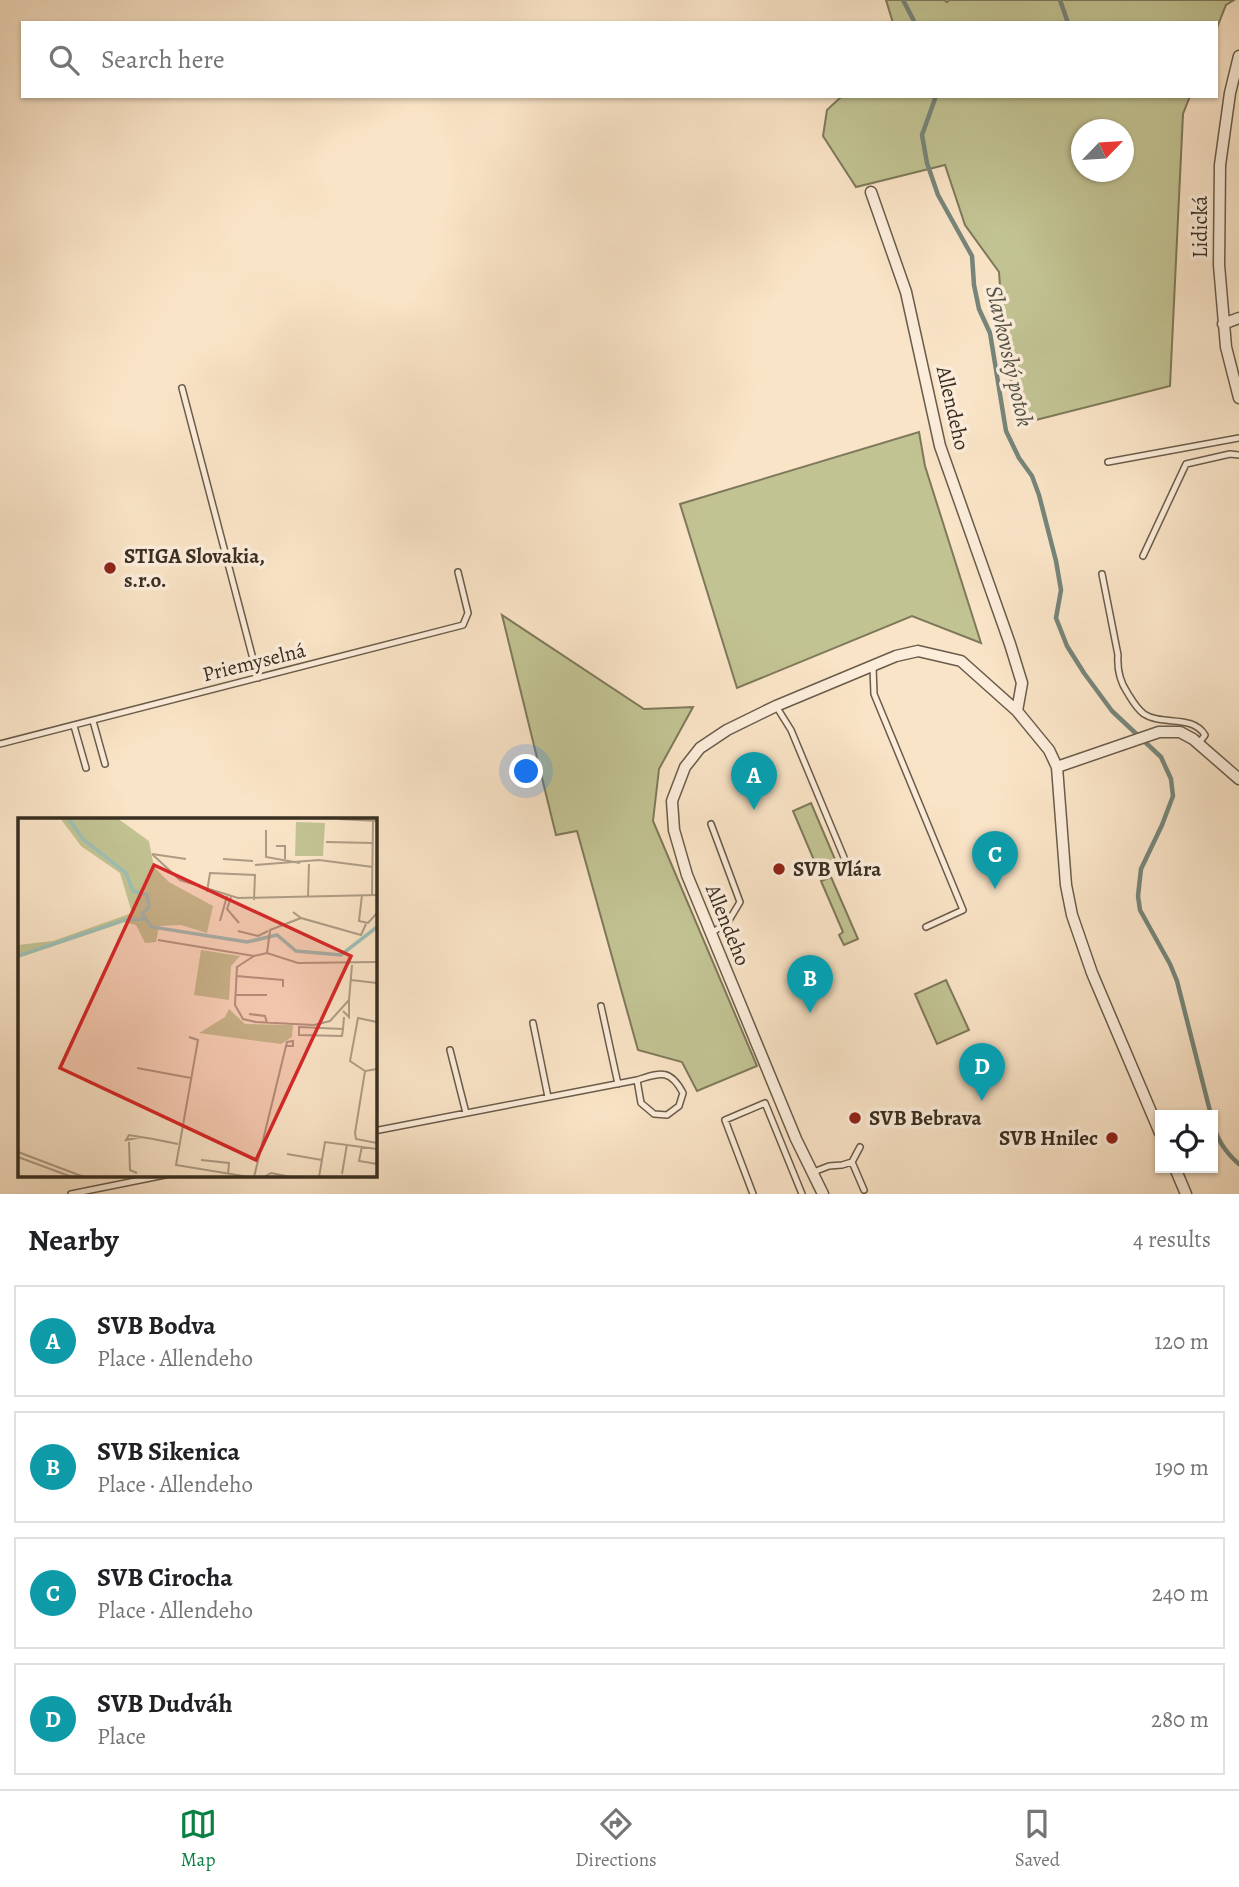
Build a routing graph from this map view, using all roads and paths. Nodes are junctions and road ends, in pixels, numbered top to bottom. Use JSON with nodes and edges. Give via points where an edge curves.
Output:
{"nodes":[{"id":1,"x":1239,"y":56,"type":"edge"},
{"id":2,"x":872,"y":192,"type":"dead end"},
{"id":3,"x":1239,"y":318,"type":"edge"},
{"id":4,"x":1223,"y":324,"type":"junction"},
{"id":5,"x":182,"y":388,"type":"dead end"},
{"id":6,"x":1239,"y":398,"type":"edge"},
{"id":7,"x":1239,"y":438,"type":"edge"},
{"id":8,"x":1239,"y":455,"type":"edge"},
{"id":9,"x":1108,"y":462,"type":"dead end"},
{"id":10,"x":1143,"y":556,"type":"dead end"},
{"id":11,"x":458,"y":572,"type":"dead end"},
{"id":12,"x":1102,"y":574,"type":"dead end"},
{"id":13,"x":873,"y":667,"type":"junction"},
{"id":14,"x":258,"y":678,"type":"junction"},
{"id":15,"x":776,"y":706,"type":"junction"},
{"id":16,"x":1017,"y":711,"type":"junction"},
{"id":17,"x":93,"y":720,"type":"junction"},
{"id":18,"x":74,"y":726,"type":"junction"},
{"id":19,"x":0,"y":744,"type":"edge"},
{"id":20,"x":1199,"y":744,"type":"junction"},
{"id":21,"x":105,"y":764,"type":"dead end"},
{"id":22,"x":1057,"y":766,"type":"junction"},
{"id":23,"x":86,"y":768,"type":"dead end"},
{"id":24,"x":1239,"y":779,"type":"edge"},
{"id":25,"x":711,"y":824,"type":"dead end"},
{"id":26,"x":848,"y":867,"type":"dead end"},
{"id":27,"x":926,"y":927,"type":"dead end"},
{"id":28,"x":710,"y":934,"type":"junction"},
{"id":29,"x":601,"y":1006,"type":"dead end"},
{"id":30,"x":533,"y":1023,"type":"dead end"},
{"id":31,"x":450,"y":1051,"type":"dead end"},
{"id":32,"x":636,"y":1080,"type":"junction"},
{"id":33,"x":618,"y":1084,"type":"junction"},
{"id":34,"x":776,"y":1092,"type":"junction"},
{"id":35,"x":548,"y":1097,"type":"junction"},
{"id":36,"x":765,"y":1103,"type":"junction"},
{"id":37,"x":466,"y":1114,"type":"junction"},
{"id":38,"x":1155,"y":1121,"type":"edge"},
{"id":39,"x":376,"y":1132,"type":"edge"},
{"id":40,"x":860,"y":1147,"type":"dead end"},
{"id":41,"x":852,"y":1162,"type":"junction"},
{"id":42,"x":811,"y":1173,"type":"junction"},
{"id":43,"x":1177,"y":1173,"type":"edge"},
{"id":44,"x":144,"y":1177,"type":"edge"},
{"id":45,"x":864,"y":1190,"type":"dead end"},
{"id":46,"x":71,"y":1194,"type":"edge"},
{"id":47,"x":753,"y":1194,"type":"edge"},
{"id":48,"x":802,"y":1194,"type":"edge"},
{"id":49,"x":822,"y":1194,"type":"edge"},
{"id":50,"x":1186,"y":1194,"type":"edge"}],
"edges":[{"from":1,"to":4,"type":"street","name":"Lidická","via":[[1220,165]]},
{"from":2,"to":16,"type":"street","name":"Allendeho","via":[[906,292],[940,446],[1022,682]]},
{"from":3,"to":4,"type":"street"},
{"from":4,"to":6,"type":"street","name":"Lidická"},
{"from":5,"to":14,"type":"lane"},
{"from":7,"to":9,"type":"lane"},
{"from":8,"to":10,"type":"lane","via":[[1186,464]]},
{"from":11,"to":14,"type":"lane","name":"Priemyselná","via":[[468,613],[463,625]]},
{"from":12,"to":20,"type":"lane","via":[[1123,686],[1149,716],[1198,727],[1205,735]]},
{"from":13,"to":15,"type":"street","name":"Allendeho"},
{"from":13,"to":16,"type":"street","name":"Allendeho","via":[[918,651],[961,661]]},
{"from":13,"to":27,"type":"lane","via":[[874,694],[963,910]]},
{"from":14,"to":17,"type":"lane","name":"Priemyselná"},
{"from":15,"to":26,"type":"lane","via":[[791,730]]},
{"from":15,"to":28,"type":"street","name":"Allendeho","via":[[700,748],[685,767],[672,801],[674,830]]},
{"from":16,"to":22,"type":"street","name":"Allendeho"},
{"from":17,"to":18,"type":"lane","name":"Priemyselná"},
{"from":17,"to":21,"type":"lane"},
{"from":18,"to":19,"type":"lane","name":"Priemyselná"},
{"from":18,"to":23,"type":"lane"},
{"from":20,"to":22,"type":"street","via":[[1180,732],[1158,732]]},
{"from":20,"to":24,"type":"street"},
{"from":22,"to":38,"type":"street","name":"Allendeho","via":[[1072,915]]},
{"from":25,"to":28,"type":"lane","via":[[740,902],[728,922]]},
{"from":28,"to":34,"type":"street","name":"Allendeho"},
{"from":29,"to":33,"type":"lane"},
{"from":30,"to":35,"type":"lane"},
{"from":31,"to":37,"type":"lane"},
{"from":32,"to":32,"type":"lane","via":[[662,1073],[676,1079],[683,1093],[679,1106],[667,1115],[654,1114],[641,1103]]},
{"from":32,"to":33,"type":"lane"},
{"from":33,"to":35,"type":"lane"},
{"from":34,"to":36,"type":"lane"},
{"from":34,"to":42,"type":"street","name":"Allendeho"},
{"from":35,"to":37,"type":"lane"},
{"from":36,"to":47,"type":"lane","via":[[725,1120]]},
{"from":36,"to":48,"type":"lane"},
{"from":37,"to":39,"type":"lane"},
{"from":40,"to":41,"type":"lane"},
{"from":41,"to":42,"type":"lane"},
{"from":41,"to":45,"type":"lane"},
{"from":42,"to":49,"type":"street","name":"Allendeho"},
{"from":43,"to":50,"type":"street"},
{"from":44,"to":46,"type":"lane"}]}
